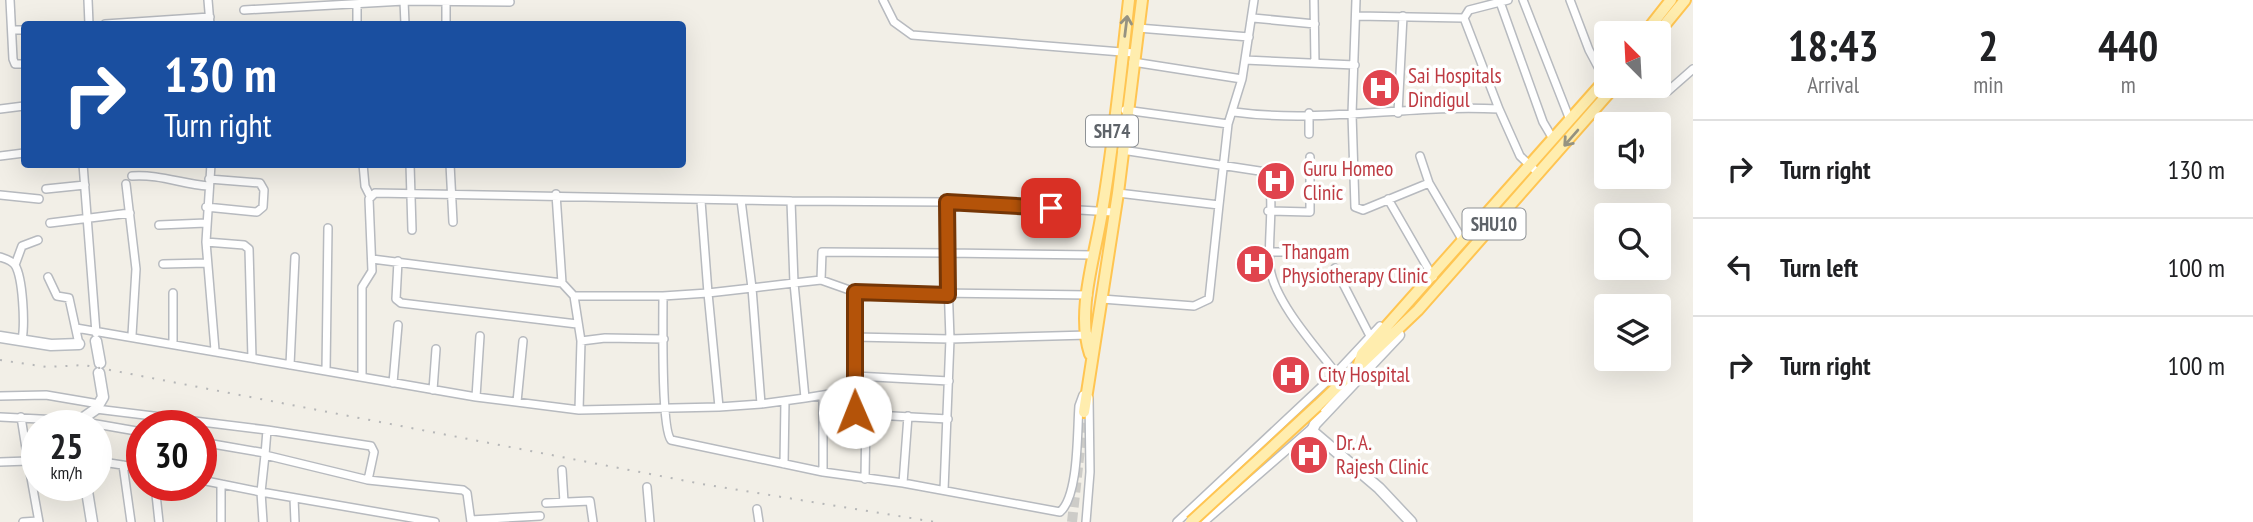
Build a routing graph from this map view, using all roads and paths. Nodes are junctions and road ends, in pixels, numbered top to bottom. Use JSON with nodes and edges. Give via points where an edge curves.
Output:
{"nodes":[{"id":1,"x":10,"y":0,"type":"edge"},
{"id":2,"x":88,"y":0,"type":"edge"},
{"id":3,"x":208,"y":0,"type":"edge"},
{"id":4,"x":883,"y":0,"type":"edge"},
{"id":5,"x":1129,"y":0,"type":"edge"},
{"id":6,"x":1142,"y":0,"type":"edge"},
{"id":7,"x":1254,"y":0,"type":"edge"},
{"id":8,"x":1314,"y":0,"type":"edge"},
{"id":9,"x":1356,"y":0,"type":"edge"},
{"id":10,"x":1523,"y":0,"type":"edge"},
{"id":11,"x":1570,"y":0,"type":"edge"},
{"id":12,"x":1671,"y":0,"type":"edge"},
{"id":13,"x":1685,"y":0,"type":"edge"},
{"id":14,"x":404,"y":1,"type":"edge"},
{"id":15,"x":446,"y":1,"type":"edge"},
{"id":16,"x":1504,"y":1,"type":"edge"},
{"id":17,"x":510,"y":2,"type":"dead end"},
{"id":18,"x":357,"y":4,"type":"junction"},
{"id":19,"x":244,"y":10,"type":"dead end"},
{"id":20,"x":1357,"y":16,"type":"junction"},
{"id":21,"x":1403,"y":16,"type":"junction"},
{"id":22,"x":1253,"y":18,"type":"junction"},
{"id":23,"x":1464,"y":18,"type":"junction"},
{"id":24,"x":210,"y":20,"type":"edge"},
{"id":25,"x":89,"y":21,"type":"edge"},
{"id":26,"x":184,"y":21,"type":"edge"},
{"id":27,"x":358,"y":21,"type":"edge"},
{"id":28,"x":405,"y":21,"type":"edge"},
{"id":29,"x":446,"y":21,"type":"edge"},
{"id":30,"x":1654,"y":21,"type":"edge"},
{"id":31,"x":1668,"y":21,"type":"edge"},
{"id":32,"x":1315,"y":24,"type":"junction"},
{"id":33,"x":1138,"y":28,"type":"junction"},
{"id":34,"x":12,"y":30,"type":"junction"},
{"id":35,"x":21,"y":30,"type":"edge"},
{"id":36,"x":1249,"y":37,"type":"junction"},
{"id":37,"x":1130,"y":56,"type":"junction"},
{"id":38,"x":1594,"y":58,"type":"edge"},
{"id":39,"x":1245,"y":61,"type":"junction"},
{"id":40,"x":21,"y":63,"type":"edge"},
{"id":41,"x":1315,"y":63,"type":"junction"},
{"id":42,"x":1355,"y":65,"type":"junction"},
{"id":43,"x":1693,"y":69,"type":"edge"},
{"id":44,"x":1242,"y":79,"type":"junction"},
{"id":45,"x":1671,"y":88,"type":"edge"},
{"id":46,"x":1594,"y":96,"type":"edge"},
{"id":47,"x":1596,"y":98,"type":"edge"},
{"id":48,"x":21,"y":106,"type":"edge"},
{"id":49,"x":0,"y":109,"type":"edge"},
{"id":50,"x":1499,"y":109,"type":"junction"},
{"id":51,"x":1122,"y":110,"type":"junction"},
{"id":52,"x":1234,"y":112,"type":"junction"},
{"id":53,"x":1309,"y":113,"type":"junction"},
{"id":54,"x":1398,"y":113,"type":"junction"},
{"id":55,"x":1352,"y":114,"type":"junction"},
{"id":56,"x":1570,"y":120,"type":"junction"},
{"id":57,"x":1228,"y":124,"type":"junction"},
{"id":58,"x":1309,"y":134,"type":"dead end"},
{"id":59,"x":1553,"y":139,"type":"junction"},
{"id":60,"x":1122,"y":150,"type":"junction"},
{"id":61,"x":21,"y":153,"type":"edge"},
{"id":62,"x":0,"y":156,"type":"edge"},
{"id":63,"x":1420,"y":156,"type":"dead end"},
{"id":64,"x":1310,"y":157,"type":"dead end"},
{"id":65,"x":1223,"y":163,"type":"junction"},
{"id":66,"x":1530,"y":166,"type":"junction"},
{"id":67,"x":83,"y":168,"type":"edge"},
{"id":68,"x":211,"y":168,"type":"edge"},
{"id":69,"x":363,"y":168,"type":"edge"},
{"id":70,"x":410,"y":168,"type":"edge"},
{"id":71,"x":450,"y":168,"type":"edge"},
{"id":72,"x":1539,"y":174,"type":"junction"},
{"id":73,"x":132,"y":176,"type":"dead end"},
{"id":74,"x":209,"y":182,"type":"junction"},
{"id":75,"x":1429,"y":183,"type":"junction"},
{"id":76,"x":126,"y":184,"type":"dead end"},
{"id":77,"x":85,"y":185,"type":"junction"},
{"id":78,"x":46,"y":189,"type":"dead end"},
{"id":79,"x":1118,"y":193,"type":"junction"},
{"id":80,"x":411,"y":194,"type":"junction"},
{"id":81,"x":451,"y":194,"type":"junction"},
{"id":82,"x":556,"y":194,"type":"junction"},
{"id":83,"x":0,"y":195,"type":"edge"},
{"id":84,"x":370,"y":197,"type":"junction"},
{"id":85,"x":39,"y":199,"type":"dead end"},
{"id":86,"x":1388,"y":199,"type":"junction"},
{"id":87,"x":741,"y":200,"type":"junction"},
{"id":88,"x":701,"y":201,"type":"junction"},
{"id":89,"x":791,"y":201,"type":"junction"},
{"id":90,"x":947,"y":202,"type":"junction"},
{"id":91,"x":1219,"y":205,"type":"junction"},
{"id":92,"x":206,"y":207,"type":"junction"},
{"id":93,"x":1268,"y":211,"type":"junction"},
{"id":94,"x":1108,"y":212,"type":"junction"},
{"id":95,"x":130,"y":213,"type":"junction"},
{"id":96,"x":89,"y":218,"type":"junction"},
{"id":97,"x":453,"y":222,"type":"dead end"},
{"id":98,"x":50,"y":223,"type":"dead end"},
{"id":99,"x":206,"y":223,"type":"junction"},
{"id":100,"x":159,"y":225,"type":"dead end"},
{"id":101,"x":328,"y":228,"type":"dead end"},
{"id":102,"x":412,"y":230,"type":"dead end"},
{"id":103,"x":38,"y":240,"type":"dead end"},
{"id":104,"x":1463,"y":241,"type":"junction"},
{"id":105,"x":206,"y":242,"type":"junction"},
{"id":106,"x":1269,"y":252,"type":"junction"},
{"id":107,"x":1323,"y":252,"type":"dead end"},
{"id":108,"x":947,"y":253,"type":"junction"},
{"id":109,"x":1094,"y":255,"type":"junction"},
{"id":110,"x":0,"y":257,"type":"edge"},
{"id":111,"x":295,"y":257,"type":"dead end"},
{"id":112,"x":372,"y":260,"type":"junction"},
{"id":113,"x":398,"y":261,"type":"junction"},
{"id":114,"x":207,"y":263,"type":"junction"},
{"id":115,"x":163,"y":264,"type":"dead end"},
{"id":116,"x":15,"y":265,"type":"junction"},
{"id":117,"x":1335,"y":268,"type":"dead end"},
{"id":118,"x":48,"y":277,"type":"dead end"},
{"id":119,"x":1433,"y":277,"type":"junction"},
{"id":120,"x":821,"y":280,"type":"junction"},
{"id":121,"x":562,"y":283,"type":"junction"},
{"id":122,"x":794,"y":283,"type":"junction"},
{"id":123,"x":1424,"y":287,"type":"junction"},
{"id":124,"x":752,"y":288,"type":"junction"},
{"id":125,"x":855,"y":292,"type":"junction"},
{"id":126,"x":173,"y":293,"type":"dead end"},
{"id":127,"x":708,"y":293,"type":"junction"},
{"id":128,"x":948,"y":295,"type":"junction"},
{"id":129,"x":1088,"y":295,"type":"junction"},
{"id":130,"x":574,"y":296,"type":"junction"},
{"id":131,"x":663,"y":296,"type":"junction"},
{"id":132,"x":1102,"y":299,"type":"junction"},
{"id":133,"x":1405,"y":319,"type":"junction"},
{"id":134,"x":577,"y":324,"type":"junction"},
{"id":135,"x":398,"y":325,"type":"dead end"},
{"id":136,"x":76,"y":328,"type":"junction"},
{"id":137,"x":96,"y":329,"type":"junction"},
{"id":138,"x":132,"y":335,"type":"junction"},
{"id":139,"x":1084,"y":335,"type":"junction"},
{"id":140,"x":1096,"y":335,"type":"junction"},
{"id":141,"x":480,"y":336,"type":"dead end"},
{"id":142,"x":1370,"y":336,"type":"junction"},
{"id":143,"x":0,"y":337,"type":"edge"},
{"id":144,"x":854,"y":337,"type":"junction"},
{"id":145,"x":664,"y":339,"type":"junction"},
{"id":146,"x":950,"y":339,"type":"junction"},
{"id":147,"x":22,"y":340,"type":"junction"},
{"id":148,"x":96,"y":341,"type":"joint"},
{"id":149,"x":523,"y":341,"type":"dead end"},
{"id":150,"x":581,"y":341,"type":"junction"},
{"id":151,"x":173,"y":343,"type":"junction"},
{"id":152,"x":79,"y":344,"type":"joint"},
{"id":153,"x":436,"y":349,"type":"dead end"},
{"id":154,"x":215,"y":350,"type":"junction"},
{"id":155,"x":1091,"y":357,"type":"junction"},
{"id":156,"x":252,"y":358,"type":"junction"},
{"id":157,"x":1359,"y":364,"type":"junction"},
{"id":158,"x":290,"y":365,"type":"junction"},
{"id":159,"x":326,"y":371,"type":"junction"},
{"id":160,"x":1336,"y":373,"type":"junction"},
{"id":161,"x":362,"y":376,"type":"junction"},
{"id":162,"x":855,"y":376,"type":"junction"},
{"id":163,"x":949,"y":381,"type":"junction"},
{"id":164,"x":393,"y":383,"type":"junction"},
{"id":165,"x":1086,"y":387,"type":"junction"},
{"id":166,"x":433,"y":390,"type":"junction"},
{"id":167,"x":854,"y":390,"type":"junction"},
{"id":168,"x":823,"y":395,"type":"junction"},
{"id":169,"x":0,"y":396,"type":"edge"},
{"id":170,"x":476,"y":397,"type":"junction"},
{"id":171,"x":805,"y":398,"type":"junction"},
{"id":172,"x":785,"y":401,"type":"junction"},
{"id":173,"x":517,"y":402,"type":"junction"},
{"id":174,"x":761,"y":404,"type":"junction"},
{"id":175,"x":97,"y":406,"type":"junction"},
{"id":176,"x":719,"y":407,"type":"junction"},
{"id":177,"x":666,"y":409,"type":"junction"},
{"id":178,"x":93,"y":410,"type":"edge"},
{"id":179,"x":579,"y":410,"type":"junction"},
{"id":180,"x":1084,"y":412,"type":"tunnel mouth"},
{"id":181,"x":866,"y":414,"type":"junction"},
{"id":182,"x":21,"y":416,"type":"edge"},
{"id":183,"x":908,"y":416,"type":"junction"},
{"id":184,"x":0,"y":417,"type":"edge"},
{"id":185,"x":948,"y":419,"type":"junction"},
{"id":186,"x":1312,"y":428,"type":"junction"},
{"id":187,"x":267,"y":430,"type":"junction"},
{"id":188,"x":217,"y":445,"type":"edge"},
{"id":189,"x":265,"y":454,"type":"junction"},
{"id":190,"x":1245,"y":457,"type":"junction"},
{"id":191,"x":21,"y":461,"type":"edge"},
{"id":192,"x":0,"y":462,"type":"edge"},
{"id":193,"x":112,"y":463,"type":"edge"},
{"id":194,"x":784,"y":464,"type":"junction"},
{"id":195,"x":122,"y":465,"type":"junction"},
{"id":196,"x":126,"y":466,"type":"edge"},
{"id":197,"x":562,"y":470,"type":"dead end"},
{"id":198,"x":823,"y":472,"type":"junction"},
{"id":199,"x":1262,"y":472,"type":"junction"},
{"id":200,"x":865,"y":479,"type":"junction"},
{"id":201,"x":369,"y":480,"type":"junction"},
{"id":202,"x":217,"y":483,"type":"edge"},
{"id":203,"x":903,"y":483,"type":"junction"},
{"id":204,"x":221,"y":484,"type":"junction"},
{"id":205,"x":647,"y":487,"type":"dead end"},
{"id":206,"x":944,"y":490,"type":"junction"},
{"id":207,"x":261,"y":492,"type":"junction"},
{"id":208,"x":294,"y":498,"type":"junction"},
{"id":209,"x":35,"y":501,"type":"edge"},
{"id":210,"x":89,"y":501,"type":"edge"},
{"id":211,"x":157,"y":501,"type":"edge"},
{"id":212,"x":564,"y":502,"type":"junction"},
{"id":213,"x":546,"y":503,"type":"dead end"},
{"id":214,"x":757,"y":509,"type":"dead end"},
{"id":215,"x":378,"y":512,"type":"junction"},
{"id":216,"x":540,"y":516,"type":"dead end"},
{"id":217,"x":411,"y":520,"type":"edge"},
{"id":218,"x":471,"y":521,"type":"edge"},
{"id":219,"x":23,"y":522,"type":"edge"},
{"id":220,"x":38,"y":522,"type":"edge"},
{"id":221,"x":92,"y":522,"type":"edge"},
{"id":222,"x":131,"y":522,"type":"edge"},
{"id":223,"x":159,"y":522,"type":"edge"},
{"id":224,"x":221,"y":522,"type":"edge"},
{"id":225,"x":263,"y":522,"type":"edge"},
{"id":226,"x":295,"y":522,"type":"edge"},
{"id":227,"x":379,"y":522,"type":"edge"},
{"id":228,"x":435,"y":522,"type":"edge"},
{"id":229,"x":593,"y":522,"type":"edge"},
{"id":230,"x":650,"y":522,"type":"edge"},
{"id":231,"x":759,"y":522,"type":"edge"},
{"id":232,"x":1086,"y":522,"type":"edge"},
{"id":233,"x":1177,"y":522,"type":"edge"},
{"id":234,"x":1191,"y":522,"type":"edge"},
{"id":235,"x":1204,"y":522,"type":"edge"},
{"id":236,"x":1411,"y":522,"type":"edge"}],
"edges":[{"from":1,"to":34,"type":"street"},
{"from":2,"to":25,"type":"street"},
{"from":3,"to":24,"type":"street"},
{"from":4,"to":37,"type":"street","via":[[894,22],[912,35]]},
{"from":37,"to":5,"type":"main road","number":"SH74","one_way":true},
{"from":6,"to":33,"type":"main road","number":"SH74"},
{"from":7,"to":22,"type":"street"},
{"from":8,"to":32,"type":"street"},
{"from":9,"to":20,"type":"street"},
{"from":10,"to":56,"type":"street"},
{"from":11,"to":38,"type":"street"},
{"from":12,"to":30,"type":"main road"},
{"from":13,"to":31,"type":"main road"},
{"from":14,"to":15,"type":"street"},
{"from":14,"to":18,"type":"street"},
{"from":14,"to":28,"type":"street"},
{"from":15,"to":17,"type":"street"},
{"from":15,"to":29,"type":"street"},
{"from":16,"to":23,"type":"street","via":[[1469,10]]},
{"from":16,"to":59,"type":"street","via":[[1543,122]]},
{"from":18,"to":19,"type":"street"},
{"from":18,"to":27,"type":"street"},
{"from":20,"to":21,"type":"street"},
{"from":20,"to":42,"type":"street"},
{"from":21,"to":23,"type":"street"},
{"from":21,"to":54,"type":"street"},
{"from":22,"to":32,"type":"street"},
{"from":22,"to":36,"type":"street"},
{"from":23,"to":50,"type":"street"},
{"from":24,"to":26,"type":"street"},
{"from":32,"to":41,"type":"street"},
{"from":33,"to":36,"type":"street"},
{"from":33,"to":37,"type":"main road","number":"SH74"},
{"from":34,"to":35,"type":"street"},
{"from":34,"to":40,"type":"street","via":[[14,62]]},
{"from":36,"to":39,"type":"street"},
{"from":37,"to":44,"type":"street"},
{"from":37,"to":51,"type":"main road","number":"SH74"},
{"from":39,"to":41,"type":"street"},
{"from":39,"to":44,"type":"street"},
{"from":41,"to":42,"type":"street"},
{"from":42,"to":55,"type":"street"},
{"from":43,"to":45,"type":"street"},
{"from":44,"to":52,"type":"street"},
{"from":46,"to":56,"type":"main road","number":"SHU10"},
{"from":47,"to":72,"type":"main road","number":"SHU10","one_way":true},
{"from":48,"to":49,"type":"street"},
{"from":50,"to":54,"type":"street"},
{"from":50,"to":66,"type":"street","via":[[1520,156]]},
{"from":51,"to":57,"type":"street"},
{"from":51,"to":60,"type":"main road","number":"SH74"},
{"from":51,"to":94,"type":"main road","number":"SH74"},
{"from":52,"to":53,"type":"street"},
{"from":52,"to":57,"type":"street"},
{"from":53,"to":55,"type":"street"},
{"from":53,"to":58,"type":"street"},
{"from":54,"to":55,"type":"street"},
{"from":55,"to":86,"type":"street","via":[[1356,207],[1363,210]]},
{"from":56,"to":59,"type":"main road","number":"SHU10"},
{"from":57,"to":65,"type":"street"},
{"from":59,"to":66,"type":"main road","number":"SHU10"},
{"from":60,"to":65,"type":"street"},
{"from":60,"to":79,"type":"main road","number":"SH74"},
{"from":61,"to":62,"type":"street"},
{"from":63,"to":75,"type":"street"},
{"from":64,"to":93,"type":"street","via":[[1310,212]]},
{"from":65,"to":91,"type":"street"},
{"from":65,"to":93,"type":"street","via":[[1266,172]]},
{"from":66,"to":72,"type":"street"},
{"from":66,"to":104,"type":"main road","number":"SHU10"},
{"from":67,"to":77,"type":"street"},
{"from":68,"to":74,"type":"street"},
{"from":69,"to":84,"type":"street"},
{"from":70,"to":80,"type":"street"},
{"from":71,"to":81,"type":"street"},
{"from":72,"to":133,"type":"main road","number":"SHU10"},
{"from":73,"to":74,"type":"street","via":[[156,175],[187,185]]},
{"from":74,"to":92,"type":"street"},
{"from":74,"to":92,"type":"street","via":[[260,183],[262,207],[257,212]]},
{"from":75,"to":86,"type":"street"},
{"from":75,"to":104,"type":"street"},
{"from":76,"to":95,"type":"street"},
{"from":77,"to":78,"type":"street"},
{"from":77,"to":96,"type":"street"},
{"from":79,"to":91,"type":"street"},
{"from":79,"to":94,"type":"main road","number":"SH74"},
{"from":80,"to":81,"type":"street"},
{"from":80,"to":84,"type":"street","via":[[375,193]]},
{"from":80,"to":102,"type":"street"},
{"from":81,"to":82,"type":"street"},
{"from":81,"to":97,"type":"street"},
{"from":82,"to":88,"type":"street"},
{"from":82,"to":121,"type":"street"},
{"from":83,"to":85,"type":"street"},
{"from":84,"to":112,"type":"street"},
{"from":86,"to":119,"type":"street"},
{"from":87,"to":88,"type":"street"},
{"from":87,"to":89,"type":"street"},
{"from":87,"to":124,"type":"street"},
{"from":88,"to":127,"type":"street"},
{"from":89,"to":90,"type":"street"},
{"from":89,"to":122,"type":"street"},
{"from":90,"to":94,"type":"street"},
{"from":90,"to":108,"type":"street"},
{"from":91,"to":132,"type":"street","via":[[1205,303],[1167,306]]},
{"from":92,"to":99,"type":"street"},
{"from":93,"to":106,"type":"street"},
{"from":94,"to":109,"type":"main road","number":"SH74"},
{"from":94,"to":132,"type":"main road","number":"SH74"},
{"from":95,"to":96,"type":"street"},
{"from":95,"to":138,"type":"street","via":[[136,269]]},
{"from":96,"to":98,"type":"street"},
{"from":96,"to":137,"type":"street"},
{"from":99,"to":100,"type":"street"},
{"from":99,"to":105,"type":"street"},
{"from":101,"to":159,"type":"street"},
{"from":103,"to":116,"type":"street","via":[[22,247]]},
{"from":104,"to":119,"type":"main road","number":"SHU10"},
{"from":105,"to":114,"type":"street"},
{"from":105,"to":156,"type":"street","via":[[249,249]]},
{"from":106,"to":107,"type":"street"},
{"from":106,"to":160,"type":"street","via":[[1279,292]]},
{"from":108,"to":109,"type":"street"},
{"from":108,"to":120,"type":"street","via":[[825,251],[821,254]]},
{"from":108,"to":128,"type":"street"},
{"from":109,"to":129,"type":"main road","number":"SH74"},
{"from":110,"to":116,"type":"street"},
{"from":111,"to":158,"type":"street"},
{"from":112,"to":113,"type":"street"},
{"from":112,"to":161,"type":"street","via":[[372,271],[362,287]]},
{"from":113,"to":121,"type":"street"},
{"from":113,"to":134,"type":"street","via":[[396,299],[401,303]]},
{"from":114,"to":115,"type":"street"},
{"from":114,"to":154,"type":"street"},
{"from":116,"to":147,"type":"street","via":[[25,318]]},
{"from":117,"to":142,"type":"street"},
{"from":118,"to":136,"type":"street","via":[[57,296],[69,298]]},
{"from":119,"to":123,"type":"main road","number":"SHU10"},
{"from":120,"to":122,"type":"street"},
{"from":120,"to":125,"type":"street"},
{"from":121,"to":130,"type":"street"},
{"from":122,"to":124,"type":"street"},
{"from":122,"to":171,"type":"street"},
{"from":123,"to":142,"type":"street","via":[[1411,293]]},
{"from":123,"to":157,"type":"main road","number":"SHU10","via":[[1362,354]]},
{"from":124,"to":127,"type":"street"},
{"from":124,"to":174,"type":"street"},
{"from":125,"to":128,"type":"street"},
{"from":125,"to":144,"type":"street"},
{"from":126,"to":151,"type":"street"},
{"from":127,"to":131,"type":"street"},
{"from":127,"to":176,"type":"street"},
{"from":128,"to":129,"type":"street"},
{"from":128,"to":146,"type":"street"},
{"from":129,"to":139,"type":"main road","number":"SH74"},
{"from":130,"to":131,"type":"street"},
{"from":130,"to":134,"type":"street"},
{"from":131,"to":145,"type":"street"},
{"from":132,"to":140,"type":"main road","number":"SH74"},
{"from":133,"to":157,"type":"main road","number":"SHU10","via":[[1369,360]]},
{"from":133,"to":186,"type":"street","via":[[1400,333]]},
{"from":134,"to":150,"type":"street"},
{"from":135,"to":164,"type":"street"},
{"from":136,"to":137,"type":"street"},
{"from":136,"to":152,"type":"street"},
{"from":137,"to":138,"type":"street"},
{"from":137,"to":148,"type":"street"},
{"from":138,"to":151,"type":"street"},
{"from":139,"to":140,"type":"street"},
{"from":139,"to":146,"type":"street"},
{"from":139,"to":155,"type":"main road","number":"SH74"},
{"from":140,"to":155,"type":"main road","number":"SH74"},
{"from":141,"to":170,"type":"street"},
{"from":142,"to":160,"type":"street"},
{"from":143,"to":147,"type":"street"},
{"from":144,"to":146,"type":"street"},
{"from":144,"to":162,"type":"street"},
{"from":145,"to":150,"type":"street"},
{"from":145,"to":177,"type":"street"},
{"from":146,"to":163,"type":"street"},
{"from":147,"to":152,"type":"street"},
{"from":148,"to":175,"type":"street","via":[[103,397]]},
{"from":149,"to":173,"type":"street"},
{"from":150,"to":179,"type":"street"},
{"from":151,"to":154,"type":"street"},
{"from":153,"to":166,"type":"street"},
{"from":154,"to":156,"type":"street"},
{"from":155,"to":165,"type":"main road","number":"SH74"},
{"from":156,"to":158,"type":"street"},
{"from":157,"to":234,"type":"main road","number":"SHU10","bridge":true},
{"from":158,"to":159,"type":"street"},
{"from":159,"to":161,"type":"street"},
{"from":160,"to":190,"type":"street"},
{"from":161,"to":164,"type":"street"},
{"from":162,"to":163,"type":"street"},
{"from":162,"to":167,"type":"street"},
{"from":163,"to":185,"type":"street"},
{"from":164,"to":166,"type":"street"},
{"from":165,"to":180,"type":"main road","number":"SH74"},
{"from":165,"to":206,"type":"street","via":[[1079,406],[1073,483],[1060,512]]},
{"from":165,"to":232,"type":"street","via":[[1091,407]]},
{"from":166,"to":170,"type":"street"},
{"from":167,"to":168,"type":"street"},
{"from":167,"to":181,"type":"street","via":[[856,414]]},
{"from":168,"to":171,"type":"street"},
{"from":168,"to":198,"type":"street"},
{"from":169,"to":175,"type":"street","via":[[46,395]]},
{"from":170,"to":173,"type":"street"},
{"from":171,"to":172,"type":"street"},
{"from":172,"to":174,"type":"street"},
{"from":172,"to":194,"type":"street"},
{"from":173,"to":179,"type":"street"},
{"from":174,"to":176,"type":"street"},
{"from":175,"to":178,"type":"street"},
{"from":175,"to":187,"type":"street"},
{"from":176,"to":177,"type":"street"},
{"from":177,"to":179,"type":"street"},
{"from":177,"to":194,"type":"street","via":[[668,436],[677,443]]},
{"from":181,"to":183,"type":"street"},
{"from":181,"to":200,"type":"street"},
{"from":182,"to":184,"type":"street"},
{"from":183,"to":185,"type":"street"},
{"from":183,"to":203,"type":"street"},
{"from":185,"to":206,"type":"street"},
{"from":186,"to":199,"type":"street"},
{"from":186,"to":236,"type":"street"},
{"from":187,"to":189,"type":"street"},
{"from":187,"to":201,"type":"street","via":[[371,446]]},
{"from":188,"to":189,"type":"street"},
{"from":189,"to":201,"type":"street"},
{"from":189,"to":207,"type":"street"},
{"from":190,"to":199,"type":"street"},
{"from":190,"to":233,"type":"street"},
{"from":191,"to":192,"type":"street"},
{"from":193,"to":195,"type":"street"},
{"from":194,"to":198,"type":"street"},
{"from":195,"to":196,"type":"street"},
{"from":195,"to":222,"type":"street"},
{"from":197,"to":212,"type":"street"},
{"from":198,"to":200,"type":"street"},
{"from":199,"to":235,"type":"street"},
{"from":200,"to":203,"type":"street"},
{"from":201,"to":218,"type":"street","via":[[463,489]]},
{"from":202,"to":204,"type":"street"},
{"from":203,"to":206,"type":"street"},
{"from":204,"to":207,"type":"street"},
{"from":204,"to":224,"type":"street"},
{"from":205,"to":230,"type":"street"},
{"from":207,"to":208,"type":"street"},
{"from":207,"to":225,"type":"street"},
{"from":208,"to":215,"type":"street"},
{"from":208,"to":226,"type":"street"},
{"from":209,"to":220,"type":"street"},
{"from":210,"to":221,"type":"street"},
{"from":211,"to":223,"type":"street"},
{"from":212,"to":213,"type":"street"},
{"from":212,"to":229,"type":"street","via":[[590,501]]},
{"from":214,"to":231,"type":"street"},
{"from":215,"to":217,"type":"street"},
{"from":215,"to":227,"type":"street"},
{"from":216,"to":218,"type":"street"},
{"from":217,"to":228,"type":"street"},
{"from":219,"to":220,"type":"street"}]}
